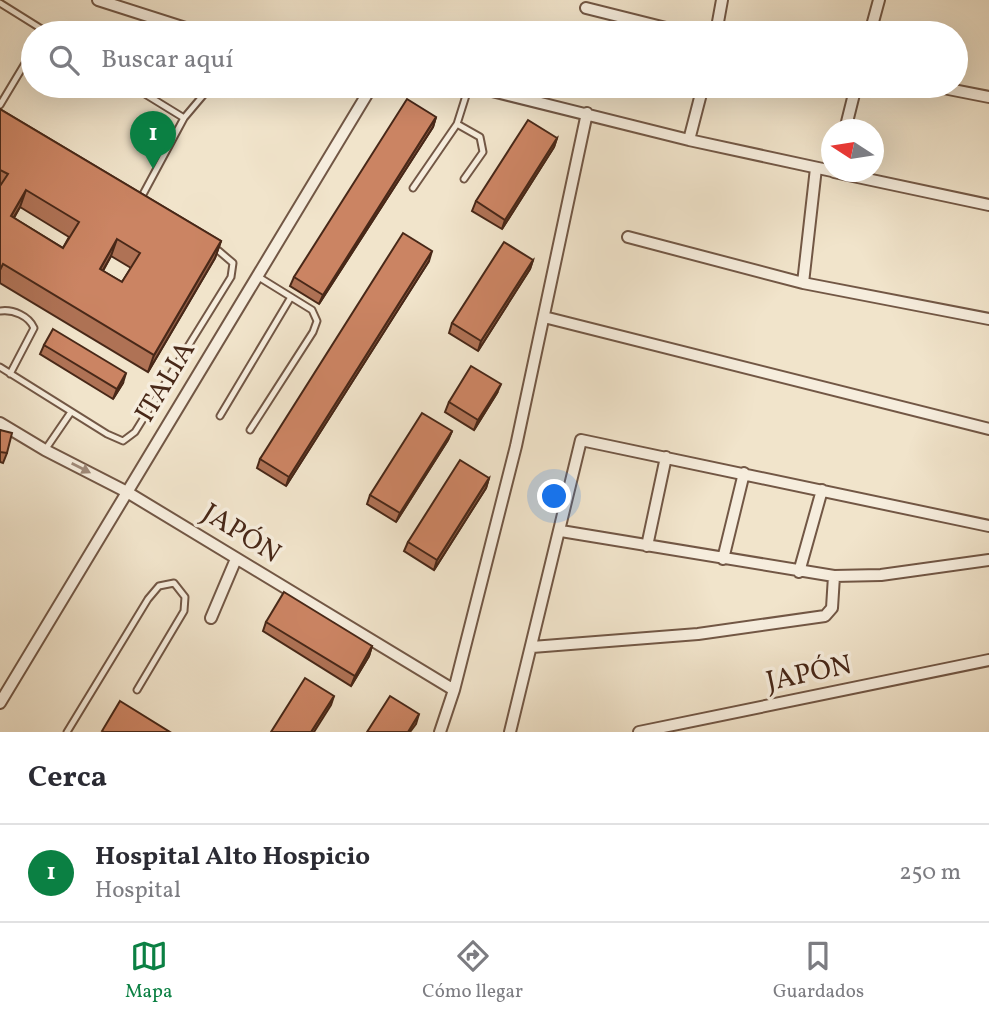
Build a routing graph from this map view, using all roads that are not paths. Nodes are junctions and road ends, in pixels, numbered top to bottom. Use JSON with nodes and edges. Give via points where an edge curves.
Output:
{"nodes":[{"id":1,"x":98,"y":0,"type":"edge"},
{"id":2,"x":722,"y":0,"type":"edge"},
{"id":3,"x":879,"y":0,"type":"edge"},
{"id":4,"x":0,"y":3,"type":"edge"},
{"id":5,"x":586,"y":8,"type":"dead end"},
{"id":6,"x":27,"y":21,"type":"edge"},
{"id":7,"x":164,"y":21,"type":"edge"},
{"id":8,"x":638,"y":21,"type":"edge"},
{"id":9,"x":718,"y":21,"type":"edge"},
{"id":10,"x":873,"y":21,"type":"edge"},
{"id":11,"x":21,"y":70,"type":"edge"},
{"id":12,"x":968,"y":93,"type":"edge"},
{"id":13,"x":989,"y":97,"type":"edge"},
{"id":14,"x":152,"y":98,"type":"edge"},
{"id":15,"x":201,"y":98,"type":"edge"},
{"id":16,"x":365,"y":98,"type":"edge"},
{"id":17,"x":466,"y":98,"type":"edge"},
{"id":18,"x":526,"y":98,"type":"edge"},
{"id":19,"x":700,"y":98,"type":"edge"},
{"id":20,"x":853,"y":98,"type":"edge"},
{"id":21,"x":0,"y":105,"type":"edge"},
{"id":22,"x":587,"y":113,"type":"junction"},
{"id":23,"x":184,"y":118,"type":"junction"},
{"id":24,"x":848,"y":119,"type":"edge"},
{"id":25,"x":457,"y":124,"type":"junction"},
{"id":26,"x":689,"y":140,"type":"junction"},
{"id":27,"x":816,"y":168,"type":"junction"},
{"id":28,"x":821,"y":169,"type":"edge"},
{"id":29,"x":464,"y":179,"type":"dead end"},
{"id":30,"x":883,"y":182,"type":"edge"},
{"id":31,"x":413,"y":188,"type":"dead end"},
{"id":32,"x":128,"y":193,"type":"edge"},
{"id":33,"x":140,"y":200,"type":"junction"},
{"id":34,"x":989,"y":205,"type":"edge"},
{"id":35,"x":151,"y":208,"type":"edge"},
{"id":36,"x":628,"y":237,"type":"dead end"},
{"id":37,"x":209,"y":243,"type":"edge"},
{"id":38,"x":257,"y":276,"type":"junction"},
{"id":39,"x":803,"y":283,"type":"junction"},
{"id":40,"x":291,"y":297,"type":"junction"},
{"id":41,"x":0,"y":311,"type":"edge"},
{"id":42,"x":544,"y":317,"type":"junction"},
{"id":43,"x":989,"y":319,"type":"edge"},
{"id":44,"x":0,"y":368,"type":"edge"},
{"id":45,"x":10,"y":374,"type":"junction"},
{"id":46,"x":71,"y":412,"type":"junction"},
{"id":47,"x":220,"y":416,"type":"dead end"},
{"id":48,"x":0,"y":423,"type":"edge"},
{"id":49,"x":989,"y":426,"type":"edge"},
{"id":50,"x":250,"y":430,"type":"dead end"},
{"id":51,"x":45,"y":450,"type":"junction"},
{"id":52,"x":666,"y":457,"type":"junction"},
{"id":53,"x":744,"y":474,"type":"junction"},
{"id":54,"x":822,"y":490,"type":"junction"},
{"id":55,"x":127,"y":492,"type":"junction"},
{"id":56,"x":989,"y":526,"type":"edge"},
{"id":57,"x":561,"y":531,"type":"junction"},
{"id":58,"x":647,"y":546,"type":"junction"},
{"id":59,"x":236,"y":559,"type":"junction"},
{"id":60,"x":723,"y":559,"type":"junction"},
{"id":61,"x":989,"y":560,"type":"edge"},
{"id":62,"x":799,"y":572,"type":"junction"},
{"id":63,"x":834,"y":576,"type":"junction"},
{"id":64,"x":211,"y":618,"type":"dead end"},
{"id":65,"x":532,"y":647,"type":"junction"},
{"id":66,"x":989,"y":660,"type":"edge"},
{"id":67,"x":137,"y":690,"type":"dead end"},
{"id":68,"x":454,"y":690,"type":"junction"},
{"id":69,"x":0,"y":703,"type":"edge"},
{"id":70,"x":67,"y":732,"type":"edge"},
{"id":71,"x":440,"y":732,"type":"edge"},
{"id":72,"x":510,"y":732,"type":"edge"},
{"id":73,"x":639,"y":732,"type":"edge"}],
"edges":[{"from":1,"to":7,"type":"street"},
{"from":2,"to":9,"type":"street"},
{"from":3,"to":10,"type":"street"},
{"from":4,"to":6,"type":"lane"},
{"from":5,"to":8,"type":"street"},
{"from":11,"to":21,"type":"lane"},
{"from":12,"to":13,"type":"street"},
{"from":14,"to":23,"type":"lane"},
{"from":15,"to":23,"type":"lane"},
{"from":16,"to":38,"type":"street","name":"ITALIA"},
{"from":17,"to":25,"type":"lane"},
{"from":18,"to":22,"type":"street"},
{"from":19,"to":26,"type":"street"},
{"from":20,"to":24,"type":"street"},
{"from":22,"to":26,"type":"street"},
{"from":22,"to":42,"type":"street"},
{"from":23,"to":33,"type":"lane"},
{"from":25,"to":29,"type":"lane","via":[[480,137],[483,152]]},
{"from":25,"to":31,"type":"lane"},
{"from":26,"to":27,"type":"street"},
{"from":27,"to":28,"type":"street"},
{"from":27,"to":39,"type":"street"},
{"from":30,"to":34,"type":"street"},
{"from":32,"to":33,"type":"lane"},
{"from":33,"to":35,"type":"lane"},
{"from":36,"to":39,"type":"street"},
{"from":37,"to":46,"type":"lane","via":[[233,263],[231,278],[135,432],[122,441]]},
{"from":38,"to":40,"type":"lane"},
{"from":38,"to":55,"type":"street","name":"ITALIA"},
{"from":39,"to":43,"type":"street"},
{"from":40,"to":47,"type":"lane"},
{"from":40,"to":50,"type":"lane","via":[[312,310],[317,321]]},
{"from":41,"to":45,"type":"lane","via":[[16,312],[34,328]]},
{"from":42,"to":49,"type":"street"},
{"from":42,"to":68,"type":"street"},
{"from":44,"to":45,"type":"lane"},
{"from":45,"to":46,"type":"lane"},
{"from":46,"to":51,"type":"lane"},
{"from":48,"to":51,"type":"street","name":"JAPÓN"},
{"from":51,"to":55,"type":"street","name":"JAPÓN","one_way":true},
{"from":52,"to":53,"type":"street"},
{"from":52,"to":57,"type":"street","via":[[581,440]]},
{"from":52,"to":58,"type":"street"},
{"from":53,"to":54,"type":"street"},
{"from":53,"to":60,"type":"street"},
{"from":54,"to":56,"type":"street"},
{"from":54,"to":62,"type":"street"},
{"from":55,"to":59,"type":"street","name":"JAPÓN"},
{"from":55,"to":69,"type":"street","name":"ITALIA"},
{"from":57,"to":58,"type":"street"},
{"from":57,"to":65,"type":"street"},
{"from":58,"to":60,"type":"street"},
{"from":59,"to":64,"type":"street"},
{"from":59,"to":68,"type":"street","name":"JAPÓN"},
{"from":60,"to":62,"type":"street"},
{"from":61,"to":63,"type":"street","via":[[881,575]]},
{"from":62,"to":63,"type":"street"},
{"from":63,"to":65,"type":"street","via":[[832,608],[825,616],[685,636]]},
{"from":65,"to":72,"type":"street"},
{"from":66,"to":73,"type":"street","name":"JAPÓN"},
{"from":67,"to":70,"type":"lane","via":[[184,611],[185,597],[174,583],[159,586],[148,599]]},
{"from":68,"to":71,"type":"street"}]}
